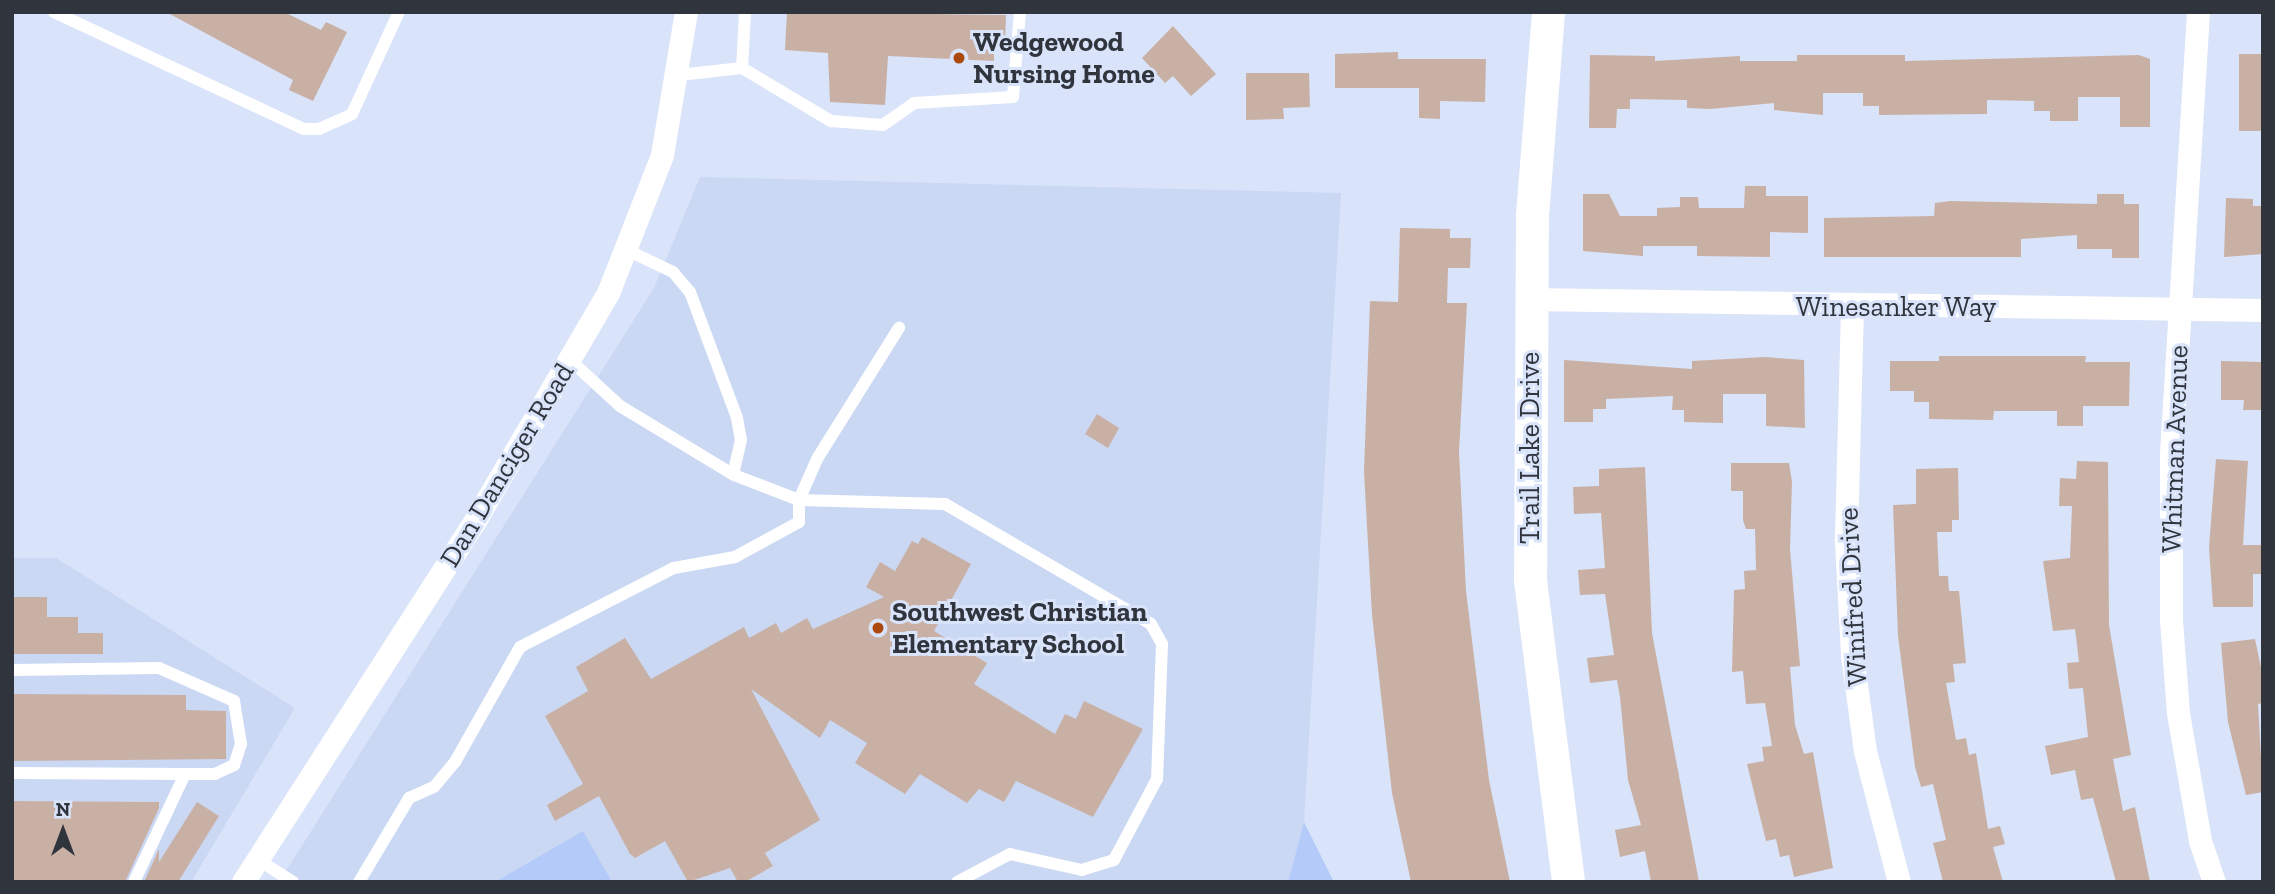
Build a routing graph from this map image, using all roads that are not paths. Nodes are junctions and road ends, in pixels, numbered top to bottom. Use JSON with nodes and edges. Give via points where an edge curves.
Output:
{"nodes":[{"id":1,"x":54,"y":12,"type":"edge"},
{"id":2,"x":400,"y":12,"type":"edge"},
{"id":3,"x":686,"y":12,"type":"edge"},
{"id":4,"x":746,"y":12,"type":"edge"},
{"id":5,"x":1020,"y":12,"type":"edge"},
{"id":6,"x":1548,"y":12,"type":"edge"},
{"id":7,"x":2198,"y":12,"type":"edge"},
{"id":8,"x":742,"y":68,"type":"junction"},
{"id":9,"x":679,"y":75,"type":"junction"},
{"id":10,"x":629,"y":251,"type":"junction"},
{"id":11,"x":1530,"y":299,"type":"junction"},
{"id":12,"x":1852,"y":307,"type":"junction"},
{"id":13,"x":2179,"y":309,"type":"junction"},
{"id":14,"x":2263,"y":310,"type":"edge"},
{"id":15,"x":899,"y":328,"type":"dead end"},
{"id":16,"x":570,"y":360,"type":"junction"},
{"id":17,"x":733,"y":474,"type":"junction"},
{"id":18,"x":799,"y":500,"type":"junction"},
{"id":19,"x":12,"y":670,"type":"edge"},
{"id":20,"x":12,"y":772,"type":"edge"},
{"id":21,"x":185,"y":774,"type":"junction"},
{"id":22,"x":257,"y":859,"type":"junction"},
{"id":23,"x":134,"y":882,"type":"edge"},
{"id":24,"x":243,"y":882,"type":"edge"},
{"id":25,"x":293,"y":882,"type":"edge"},
{"id":26,"x":359,"y":882,"type":"edge"},
{"id":27,"x":957,"y":882,"type":"edge"},
{"id":28,"x":1568,"y":882,"type":"edge"},
{"id":29,"x":1899,"y":882,"type":"edge"},
{"id":30,"x":2214,"y":882,"type":"edge"}],
"edges":[{"from":1,"to":2,"type":"lane","via":[[304,128],[319,129],[352,114]]},
{"from":3,"to":9,"type":"street","name":"Dan Danciger Road"},
{"from":4,"to":8,"type":"lane"},
{"from":5,"to":8,"type":"lane","via":[[1013,97],[914,103],[883,125],[831,121]]},
{"from":6,"to":11,"type":"street","name":"Trail Lake Drive"},
{"from":7,"to":13,"type":"street","name":"Whitman Avenue"},
{"from":8,"to":9,"type":"lane"},
{"from":9,"to":10,"type":"street","name":"Dan Danciger Road","via":[[662,155]]},
{"from":10,"to":16,"type":"street","name":"Dan Danciger Road"},
{"from":10,"to":17,"type":"lane","via":[[673,272],[690,292],[737,418],[741,440]]},
{"from":11,"to":12,"type":"street","name":"Winesanker Way"},
{"from":11,"to":28,"type":"street","name":"Trail Lake Drive","via":[[1530,580]]},
{"from":12,"to":13,"type":"street","name":"Winesanker Way"},
{"from":12,"to":29,"type":"street","name":"Winifred Drive","via":[[1846,543],[1852,655],[1866,751]]},
{"from":13,"to":14,"type":"street","name":"Winesanker Way"},
{"from":13,"to":30,"type":"street","name":"Whitman Avenue","via":[[2171,620],[2178,713],[2200,841]]},
{"from":15,"to":18,"type":"lane"},
{"from":16,"to":17,"type":"lane","via":[[620,406]]},
{"from":16,"to":22,"type":"street","name":"Dan Danciger Road"},
{"from":17,"to":18,"type":"lane"},
{"from":18,"to":26,"type":"lane","via":[[799,522],[785,533],[735,557],[674,568],[520,647],[455,762],[434,787],[409,798]]},
{"from":18,"to":27,"type":"lane","via":[[945,504],[1151,624],[1162,644],[1157,779],[1114,860],[1082,870],[1010,854]]},
{"from":19,"to":21,"type":"lane","via":[[159,668],[234,701],[241,744],[234,765],[215,774]]},
{"from":20,"to":21,"type":"lane"},
{"from":21,"to":23,"type":"lane"},
{"from":22,"to":24,"type":"street","name":"Dan Danciger Road"},
{"from":22,"to":25,"type":"lane"}]}
